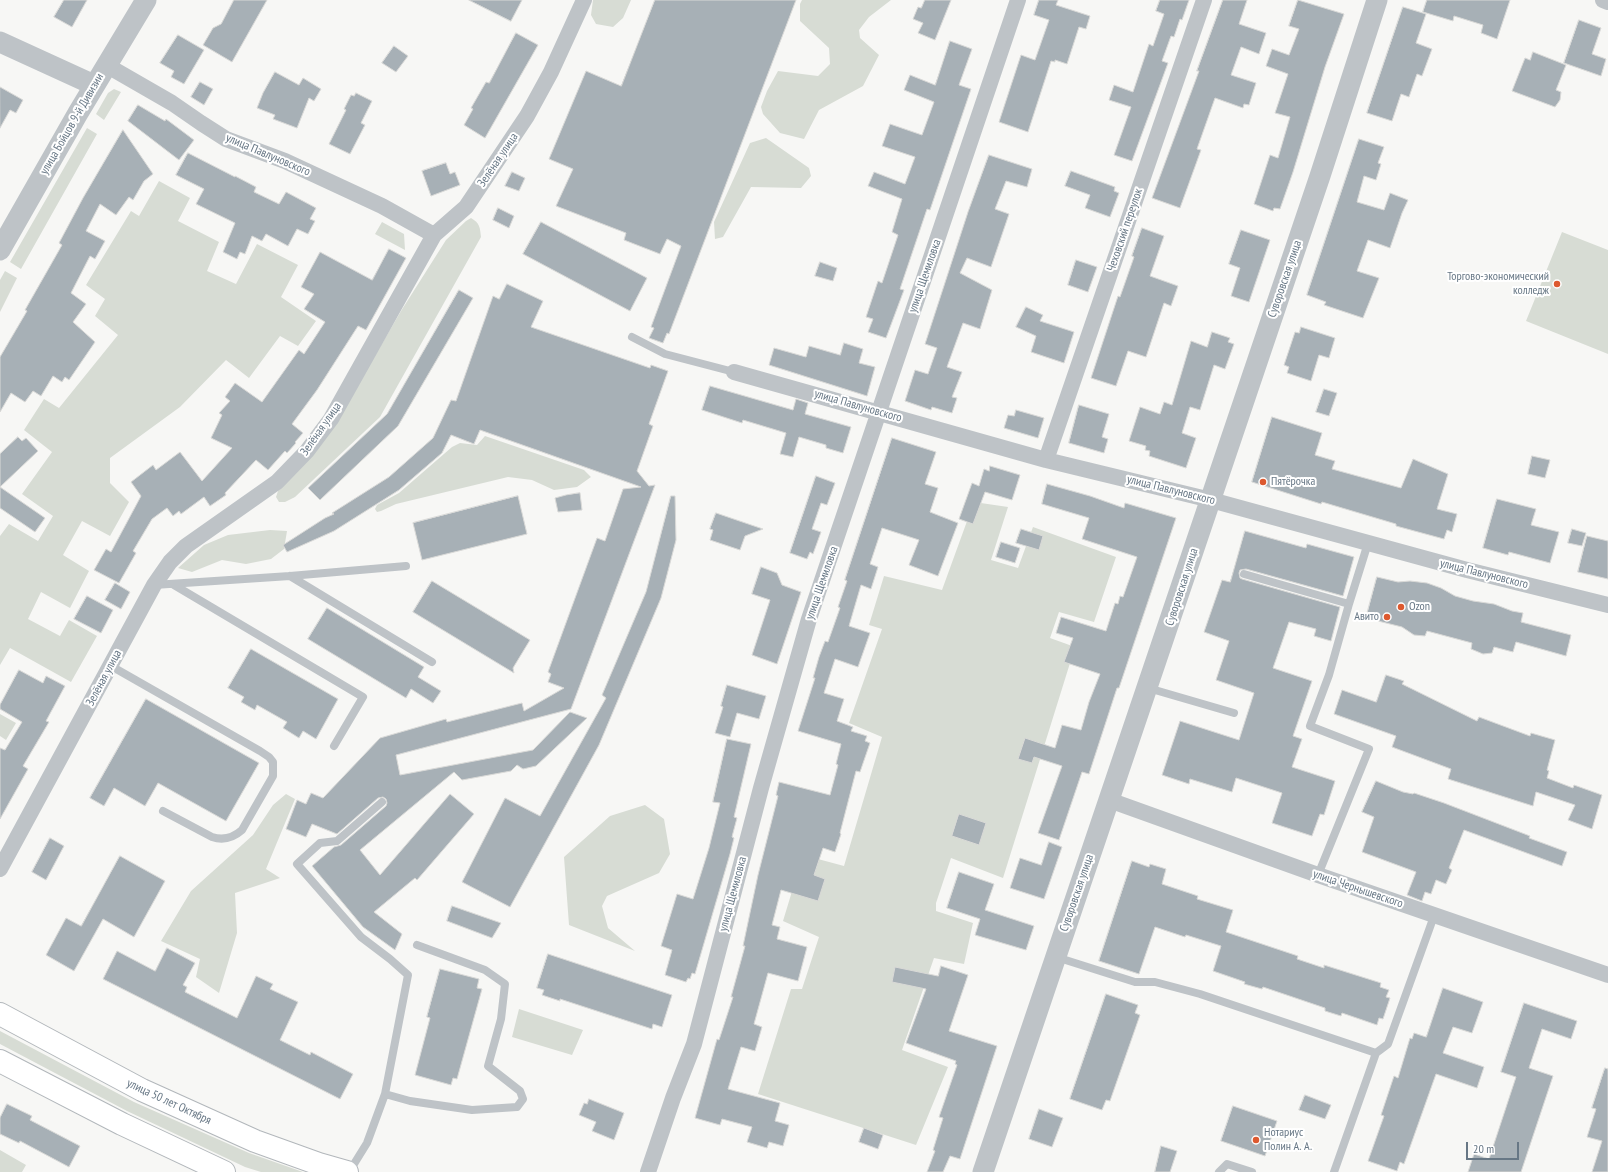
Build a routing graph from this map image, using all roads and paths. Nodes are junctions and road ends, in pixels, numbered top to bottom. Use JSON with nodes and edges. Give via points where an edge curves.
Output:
{"nodes":[{"id":1,"x":146,"y":0,"type":"edge"},
{"id":2,"x":584,"y":0,"type":"edge"},
{"id":3,"x":1018,"y":0,"type":"edge"},
{"id":4,"x":1204,"y":0,"type":"edge"},
{"id":5,"x":1376,"y":0,"type":"edge"},
{"id":6,"x":1603,"y":0,"type":"edge"},
{"id":7,"x":1608,"y":2,"type":"edge"},
{"id":8,"x":0,"y":42,"type":"edge"},
{"id":9,"x":106,"y":65,"type":"junction"},
{"id":10,"x":94,"y":85,"type":"junction"},
{"id":11,"x":434,"y":235,"type":"junction"},
{"id":12,"x":0,"y":250,"type":"edge"},
{"id":13,"x":632,"y":337,"type":"dead end"},
{"id":14,"x":734,"y":372,"type":"joint"},
{"id":15,"x":879,"y":412,"type":"junction"},
{"id":16,"x":1046,"y":460,"type":"junction"},
{"id":17,"x":1210,"y":500,"type":"junction"},
{"id":18,"x":1368,"y":543,"type":"junction"},
{"id":19,"x":406,"y":566,"type":"dead end"},
{"id":20,"x":1244,"y":574,"type":"dead end"},
{"id":21,"x":290,"y":576,"type":"junction"},
{"id":22,"x":174,"y":585,"type":"junction"},
{"id":23,"x":154,"y":586,"type":"junction"},
{"id":24,"x":1349,"y":604,"type":"junction"},
{"id":25,"x":1608,"y":605,"type":"edge"},
{"id":26,"x":432,"y":662,"type":"dead end"},
{"id":27,"x":111,"y":666,"type":"junction"},
{"id":28,"x":1148,"y":688,"type":"junction"},
{"id":29,"x":1234,"y":713,"type":"dead end"},
{"id":30,"x":334,"y":746,"type":"dead end"},
{"id":31,"x":1109,"y":800,"type":"junction"},
{"id":32,"x":382,"y":802,"type":"dead end"},
{"id":33,"x":163,"y":811,"type":"dead end"},
{"id":34,"x":0,"y":869,"type":"edge"},
{"id":35,"x":1318,"y":875,"type":"junction"},
{"id":36,"x":1434,"y":916,"type":"junction"},
{"id":37,"x":417,"y":945,"type":"dead end"},
{"id":38,"x":1056,"y":957,"type":"junction"},
{"id":39,"x":1608,"y":975,"type":"edge"},
{"id":40,"x":0,"y":1014,"type":"edge"},
{"id":41,"x":1376,"y":1054,"type":"junction"},
{"id":42,"x":0,"y":1061,"type":"edge"},
{"id":43,"x":385,"y":1094,"type":"junction"},
{"id":44,"x":224,"y":1172,"type":"edge"},
{"id":45,"x":348,"y":1172,"type":"edge"},
{"id":46,"x":648,"y":1172,"type":"edge"},
{"id":47,"x":984,"y":1172,"type":"edge"},
{"id":48,"x":1219,"y":1172,"type":"edge"},
{"id":49,"x":1252,"y":1172,"type":"edge"},
{"id":50,"x":1334,"y":1172,"type":"edge"}],
"edges":[{"from":1,"to":9,"type":"street","name":"улица Бойцов 9-й Дивизии"},
{"from":2,"to":11,"type":"street","name":"Зелёная улица","via":[[551,72],[527,116],[466,207]]},
{"from":3,"to":15,"type":"street","name":"улица Щемиловка"},
{"from":4,"to":16,"type":"street","name":"Чеховский переулок"},
{"from":5,"to":17,"type":"street","name":"Суворовская улица","via":[[1320,176]]},
{"from":6,"to":7,"type":"street"},
{"from":8,"to":10,"type":"street"},
{"from":9,"to":10,"type":"street","name":"улица Бойцов 9-й Дивизии"},
{"from":9,"to":11,"type":"street","name":"улица Павлуновского","via":[[172,102],[226,139],[285,161],[382,206]]},
{"from":10,"to":12,"type":"street","name":"улица Бойцов 9-й Дивизии"},
{"from":11,"to":23,"type":"street","name":"Зелёная улица","via":[[330,418],[307,451],[277,482],[186,546],[170,562]]},
{"from":13,"to":14,"type":"lane","via":[[665,354]]},
{"from":14,"to":15,"type":"street","name":"улица Павлуновского"},
{"from":15,"to":16,"type":"street","name":"улица Павлуновского"},
{"from":15,"to":46,"type":"street","name":"улица Щемиловка","via":[[809,619],[761,788],[694,1044]]},
{"from":16,"to":17,"type":"street","name":"улица Павлуновского"},
{"from":17,"to":18,"type":"street","name":"улица Павлуновского"},
{"from":17,"to":28,"type":"street","name":"Суворовская улица"},
{"from":18,"to":24,"type":"lane"},
{"from":18,"to":25,"type":"street","name":"улица Павлуновского"},
{"from":19,"to":21,"type":"lane"},
{"from":20,"to":24,"type":"lane"},
{"from":21,"to":22,"type":"lane"},
{"from":21,"to":26,"type":"lane"},
{"from":22,"to":23,"type":"lane"},
{"from":22,"to":30,"type":"lane","via":[[363,697]]},
{"from":23,"to":27,"type":"street","name":"Зелёная улица"},
{"from":24,"to":35,"type":"lane","via":[[1329,675],[1310,726],[1369,749]]},
{"from":27,"to":33,"type":"lane","via":[[260,750],[273,762],[273,776],[242,830],[236,835],[227,839],[212,837]]},
{"from":27,"to":34,"type":"street","name":"Зелёная улица"},
{"from":28,"to":29,"type":"lane"},
{"from":28,"to":31,"type":"street","name":"Суворовская улица"},
{"from":31,"to":35,"type":"street","name":"улица Чернышевского"},
{"from":31,"to":38,"type":"street","name":"Суворовская улица"},
{"from":32,"to":43,"type":"lane","via":[[337,841],[320,843],[297,864],[361,937],[408,975]]},
{"from":35,"to":36,"type":"street","name":"улица Чернышевского"},
{"from":36,"to":39,"type":"street","name":"улица Чернышевского"},
{"from":36,"to":41,"type":"lane","via":[[1388,1044]]},
{"from":37,"to":43,"type":"lane","via":[[485,970],[505,984],[501,1019],[488,1066],[520,1091],[523,1099],[517,1107],[472,1110],[410,1101]]},
{"from":38,"to":41,"type":"lane","via":[[1135,982],[1155,982],[1200,994]]},
{"from":38,"to":47,"type":"street","name":"Суворовская улица"},
{"from":40,"to":45,"type":"main road","name":"улица 50 лет Октября","via":[[142,1090],[255,1141]]},
{"from":41,"to":50,"type":"lane"},
{"from":42,"to":44,"type":"main road","via":[[122,1124]]},
{"from":43,"to":45,"type":"lane","via":[[367,1143]]},
{"from":48,"to":49,"type":"lane","via":[[1227,1164]]}]}
